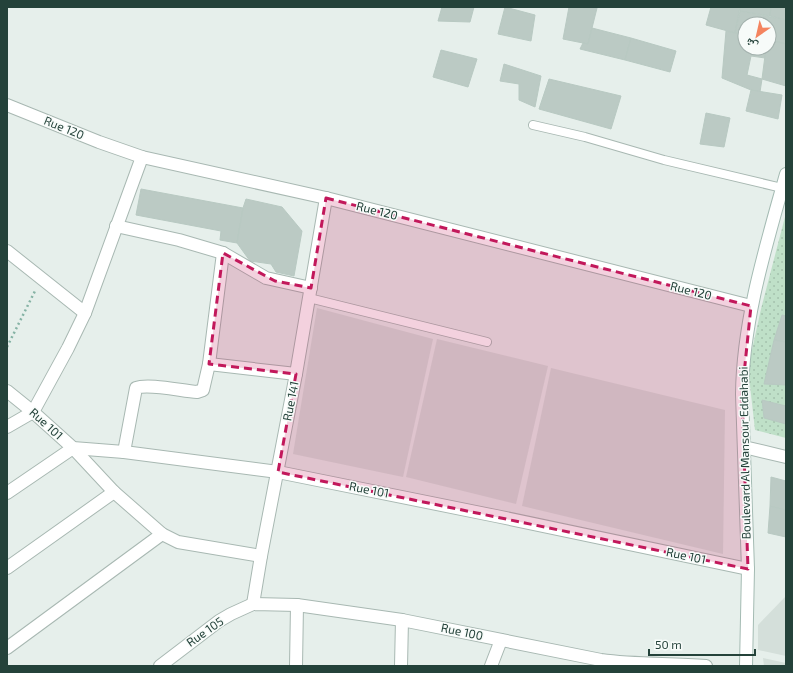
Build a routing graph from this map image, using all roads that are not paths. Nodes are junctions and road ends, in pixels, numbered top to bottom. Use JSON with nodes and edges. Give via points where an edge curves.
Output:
{"nodes":[{"id":1,"x":7,"y":105,"type":"edge"},
{"id":2,"x":533,"y":125,"type":"dead end"},
{"id":3,"x":142,"y":157,"type":"junction"},
{"id":4,"x":786,"y":174,"type":"edge"},
{"id":5,"x":782,"y":188,"type":"junction"},
{"id":6,"x":326,"y":198,"type":"junction"},
{"id":7,"x":116,"y":226,"type":"junction"},
{"id":8,"x":7,"y":251,"type":"edge"},
{"id":9,"x":223,"y":253,"type":"junction"},
{"id":10,"x":310,"y":293,"type":"junction"},
{"id":11,"x":751,"y":306,"type":"junction"},
{"id":12,"x":85,"y":312,"type":"junction"},
{"id":13,"x":487,"y":342,"type":"dead end"},
{"id":14,"x":209,"y":364,"type":"junction"},
{"id":15,"x":296,"y":374,"type":"junction"},
{"id":16,"x":7,"y":391,"type":"edge"},
{"id":17,"x":32,"y":412,"type":"junction"},
{"id":18,"x":7,"y":427,"type":"edge"},
{"id":19,"x":744,"y":447,"type":"junction"},
{"id":20,"x":73,"y":448,"type":"junction"},
{"id":21,"x":124,"y":452,"type":"junction"},
{"id":22,"x":786,"y":457,"type":"edge"},
{"id":23,"x":278,"y":472,"type":"junction"},
{"id":24,"x":114,"y":492,"type":"junction"},
{"id":25,"x":7,"y":493,"type":"edge"},
{"id":26,"x":162,"y":534,"type":"junction"},
{"id":27,"x":261,"y":556,"type":"junction"},
{"id":28,"x":7,"y":568,"type":"edge"},
{"id":29,"x":748,"y":569,"type":"junction"},
{"id":30,"x":253,"y":604,"type":"junction"},
{"id":31,"x":297,"y":605,"type":"junction"},
{"id":32,"x":402,"y":620,"type":"junction"},
{"id":33,"x":501,"y":640,"type":"junction"},
{"id":34,"x":7,"y":648,"type":"edge"},
{"id":35,"x":640,"y":664,"type":"edge"},
{"id":36,"x":671,"y":665,"type":"edge"},
{"id":37,"x":160,"y":666,"type":"edge"},
{"id":38,"x":296,"y":666,"type":"edge"},
{"id":39,"x":401,"y":666,"type":"edge"},
{"id":40,"x":491,"y":666,"type":"edge"},
{"id":41,"x":706,"y":666,"type":"edge"},
{"id":42,"x":746,"y":666,"type":"edge"}],
"edges":[{"from":1,"to":3,"type":"street","name":"Rue 120"},
{"from":2,"to":5,"type":"lane"},
{"from":3,"to":6,"type":"street","name":"Rue 120"},
{"from":3,"to":7,"type":"street"},
{"from":4,"to":5,"type":"street","name":"Boulevard Al Mansour Eddahabi"},
{"from":5,"to":11,"type":"street","name":"Boulevard Al Mansour Eddahabi"},
{"from":6,"to":10,"type":"street","name":"Rue 141"},
{"from":6,"to":11,"type":"street","name":"Rue 120"},
{"from":7,"to":9,"type":"street"},
{"from":7,"to":12,"type":"street"},
{"from":8,"to":12,"type":"street"},
{"from":9,"to":10,"type":"street","via":[[266,278]]},
{"from":9,"to":14,"type":"street"},
{"from":10,"to":13,"type":"lane"},
{"from":10,"to":15,"type":"street","name":"Rue 141"},
{"from":11,"to":19,"type":"street","name":"Boulevard Al Mansour Eddahabi","via":[[742,370]]},
{"from":12,"to":17,"type":"street"},
{"from":14,"to":15,"type":"street"},
{"from":14,"to":21,"type":"street","via":[[204,387],[200,392],[136,388]]},
{"from":15,"to":23,"type":"street","name":"Rue 141"},
{"from":16,"to":17,"type":"street","name":"Rue 101"},
{"from":17,"to":18,"type":"street"},
{"from":17,"to":20,"type":"street","name":"Rue 101"},
{"from":19,"to":22,"type":"street"},
{"from":19,"to":29,"type":"street","name":"Boulevard Al Mansour Eddahabi"},
{"from":20,"to":21,"type":"street","name":"Rue 101"},
{"from":20,"to":24,"type":"street"},
{"from":20,"to":25,"type":"street"},
{"from":21,"to":23,"type":"street","name":"Rue 101"},
{"from":23,"to":27,"type":"street","name":"Rue 141"},
{"from":23,"to":29,"type":"street","name":"Rue 101"},
{"from":24,"to":26,"type":"street"},
{"from":24,"to":28,"type":"street"},
{"from":26,"to":27,"type":"street","via":[[178,542]]},
{"from":26,"to":34,"type":"street"},
{"from":27,"to":30,"type":"street","name":"Rue 141"},
{"from":29,"to":42,"type":"street","name":"Boulevard Al Mansour Eddahabi"},
{"from":30,"to":31,"type":"street","name":"Rue 100"},
{"from":30,"to":37,"type":"street","name":"Rue 105","via":[[220,621]]},
{"from":31,"to":32,"type":"street","name":"Rue 100"},
{"from":31,"to":38,"type":"street"},
{"from":32,"to":33,"type":"street","name":"Rue 100"},
{"from":32,"to":39,"type":"street"},
{"from":33,"to":35,"type":"street","name":"Rue 100","via":[[586,658]]},
{"from":33,"to":40,"type":"street"},
{"from":35,"to":36,"type":"street","name":"Rue 100"},
{"from":36,"to":41,"type":"street","name":"Rue 100"}]}
